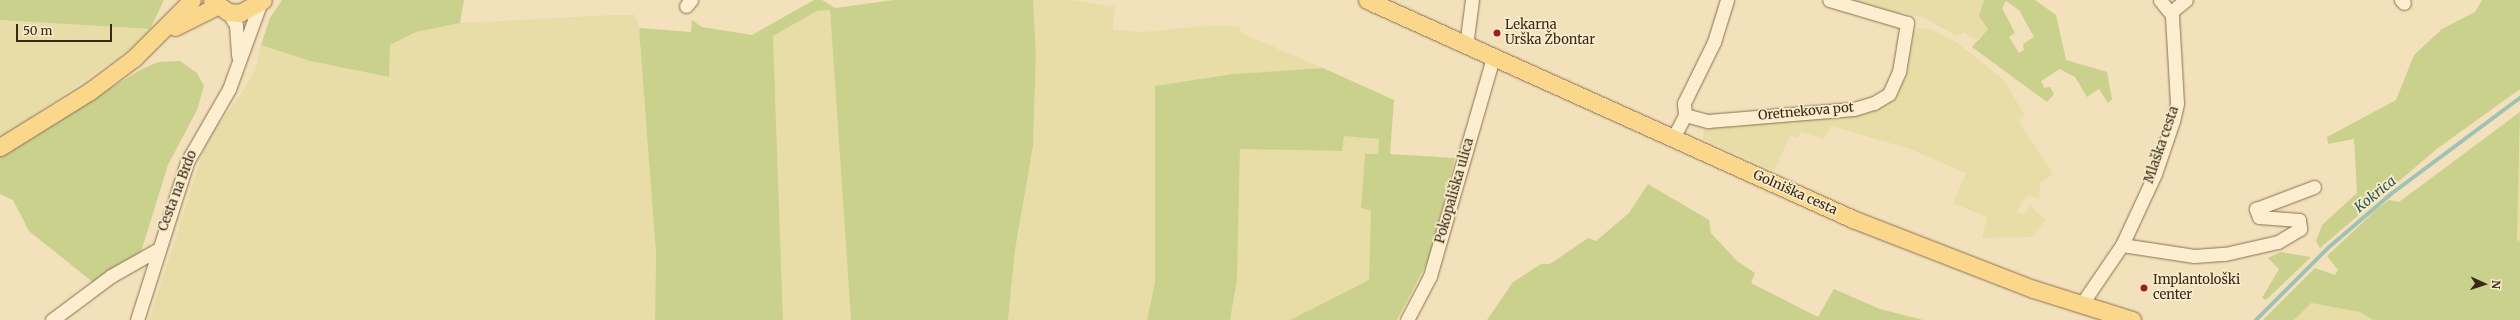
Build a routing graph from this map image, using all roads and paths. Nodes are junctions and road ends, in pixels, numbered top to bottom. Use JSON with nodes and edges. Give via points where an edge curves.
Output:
{"nodes":[{"id":1,"x":192,"y":0,"type":"edge"},
{"id":2,"x":1367,"y":0,"type":"edge"},
{"id":3,"x":1472,"y":0,"type":"edge"},
{"id":4,"x":1727,"y":0,"type":"edge"},
{"id":5,"x":1829,"y":0,"type":"edge"},
{"id":6,"x":2160,"y":0,"type":"edge"},
{"id":7,"x":2186,"y":0,"type":"edge"},
{"id":8,"x":262,"y":2,"type":"edge"},
{"id":9,"x":219,"y":6,"type":"edge"},
{"id":10,"x":2170,"y":12,"type":"junction"},
{"id":11,"x":155,"y":40,"type":"junction"},
{"id":12,"x":1466,"y":46,"type":"junction"},
{"id":13,"x":1493,"y":58,"type":"junction"},
{"id":14,"x":237,"y":70,"type":"junction"},
{"id":15,"x":1685,"y":116,"type":"junction"},
{"id":16,"x":1673,"y":138,"type":"junction"},
{"id":17,"x":0,"y":148,"type":"edge"},
{"id":18,"x":2314,"y":187,"type":"dead end"},
{"id":19,"x":2122,"y":245,"type":"junction"},
{"id":20,"x":157,"y":250,"type":"junction"},
{"id":21,"x":2081,"y":305,"type":"junction"},
{"id":22,"x":52,"y":320,"type":"edge"},
{"id":23,"x":137,"y":320,"type":"edge"},
{"id":24,"x":1407,"y":320,"type":"edge"},
{"id":25,"x":2132,"y":320,"type":"edge"}],
"edges":[{"from":1,"to":11,"type":"main road"},
{"from":2,"to":12,"type":"main road","name":"Golniška cesta"},
{"from":3,"to":12,"type":"street"},
{"from":4,"to":15,"type":"street","via":[[1714,42],[1684,103]]},
{"from":5,"to":15,"type":"street","name":"Oretnekova pot","via":[[1907,22],[1899,72],[1889,94],[1874,104],[1854,109],[1708,121]]},
{"from":6,"to":10,"type":"street"},
{"from":7,"to":10,"type":"street"},
{"from":8,"to":9,"type":"main road","via":[[240,13]]},
{"from":8,"to":14,"type":"street","name":"Cesta na Brdo"},
{"from":9,"to":11,"type":"main road","via":[[194,16]]},
{"from":9,"to":14,"type":"street","via":[[239,41]]},
{"from":10,"to":19,"type":"street","name":"Mlaška cesta","via":[[2178,103],[2155,174]]},
{"from":11,"to":17,"type":"main road","via":[[90,91]]},
{"from":12,"to":13,"type":"main road","name":"Golniška cesta"},
{"from":13,"to":16,"type":"main road","name":"Golniška cesta"},
{"from":13,"to":24,"type":"street","name":"Pokopališka ulica","via":[[1430,276]]},
{"from":14,"to":20,"type":"street","name":"Cesta na Brdo","via":[[187,162]]},
{"from":15,"to":16,"type":"street"},
{"from":16,"to":21,"type":"main road","name":"Golniška cesta","via":[[1889,234]]},
{"from":18,"to":19,"type":"street","via":[[2256,210],[2259,217],[2298,220],[2300,228],[2278,242],[2225,254],[2194,256]]},
{"from":19,"to":21,"type":"street","name":"Mlaška cesta"},
{"from":20,"to":22,"type":"street","via":[[111,276]]},
{"from":20,"to":23,"type":"street","name":"Cesta na Brdo"},
{"from":21,"to":25,"type":"main road","name":"Golniška cesta"}]}
